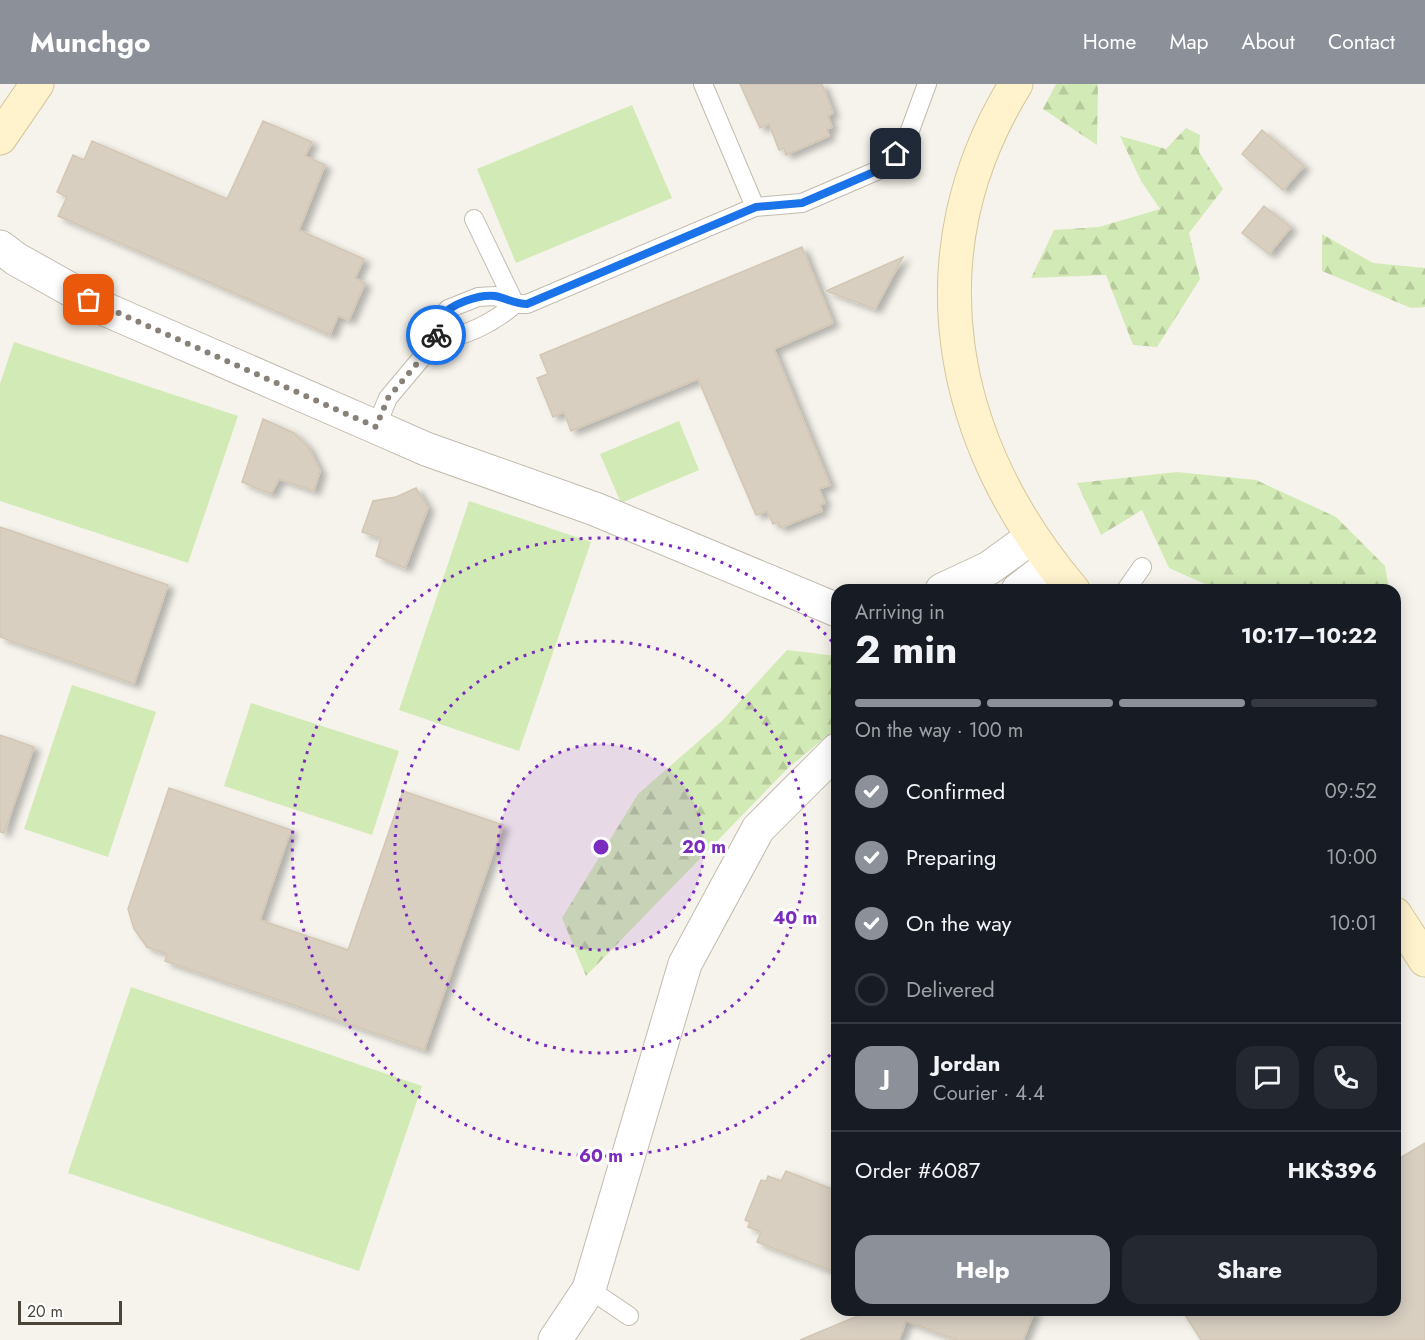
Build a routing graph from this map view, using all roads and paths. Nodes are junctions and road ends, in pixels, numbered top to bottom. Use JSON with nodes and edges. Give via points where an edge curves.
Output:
{"nodes":[{"id":1,"x":37,"y":84,"type":"edge"},
{"id":2,"x":704,"y":84,"type":"edge"},
{"id":3,"x":927,"y":84,"type":"edge"},
{"id":4,"x":1016,"y":84,"type":"edge"},
{"id":5,"x":0,"y":138,"type":"edge"},
{"id":6,"x":756,"y":207,"type":"junction"},
{"id":7,"x":474,"y":219,"type":"dead end"},
{"id":8,"x":0,"y":247,"type":"edge"},
{"id":9,"x":515,"y":304,"type":"junction"},
{"id":10,"x":435,"y":342,"type":"junction"},
{"id":11,"x":376,"y":427,"type":"junction"},
{"id":12,"x":1032,"y":537,"type":"junction"},
{"id":13,"x":1052,"y":564,"type":"junction"},
{"id":14,"x":1142,"y":567,"type":"dead end"},
{"id":15,"x":955,"y":584,"type":"edge"},
{"id":16,"x":1026,"y":584,"type":"edge"},
{"id":17,"x":1068,"y":584,"type":"edge"},
{"id":18,"x":1130,"y":584,"type":"edge"},
{"id":19,"x":831,"y":607,"type":"edge"},
{"id":20,"x":831,"y":756,"type":"edge"},
{"id":21,"x":1401,"y":923,"type":"edge"},
{"id":22,"x":1425,"y":960,"type":"edge"},
{"id":23,"x":589,"y":1289,"type":"junction"},
{"id":24,"x":629,"y":1316,"type":"dead end"},
{"id":25,"x":555,"y":1340,"type":"edge"}],
"edges":[{"from":1,"to":5,"type":"main road"},
{"from":2,"to":6,"type":"lane"},
{"from":3,"to":6,"type":"lane","via":[[909,133],[881,169],[802,203]]},
{"from":4,"to":12,"type":"main road","via":[[985,143],[966,203],[953,286],[953,317],[962,381],[972,414],[996,473]]},
{"from":6,"to":9,"type":"lane","via":[[527,304]]},
{"from":7,"to":9,"type":"lane"},
{"from":8,"to":11,"type":"street","via":[[107,310]]},
{"from":9,"to":10,"type":"lane","via":[[495,321],[459,337]]},
{"from":9,"to":10,"type":"lane","via":[[495,296],[478,297],[448,309],[440,319]]},
{"from":10,"to":11,"type":"lane","via":[[388,398]]},
{"from":11,"to":19,"type":"street","via":[[426,449],[595,509]]},
{"from":12,"to":13,"type":"main road"},
{"from":12,"to":15,"type":"street","via":[[989,568]]},
{"from":13,"to":16,"type":"street"},
{"from":13,"to":17,"type":"main road"},
{"from":14,"to":18,"type":"lane"},
{"from":20,"to":23,"type":"street","via":[[758,828],[686,964]]},
{"from":21,"to":22,"type":"main road"},
{"from":23,"to":24,"type":"lane"},
{"from":23,"to":25,"type":"street"}]}
